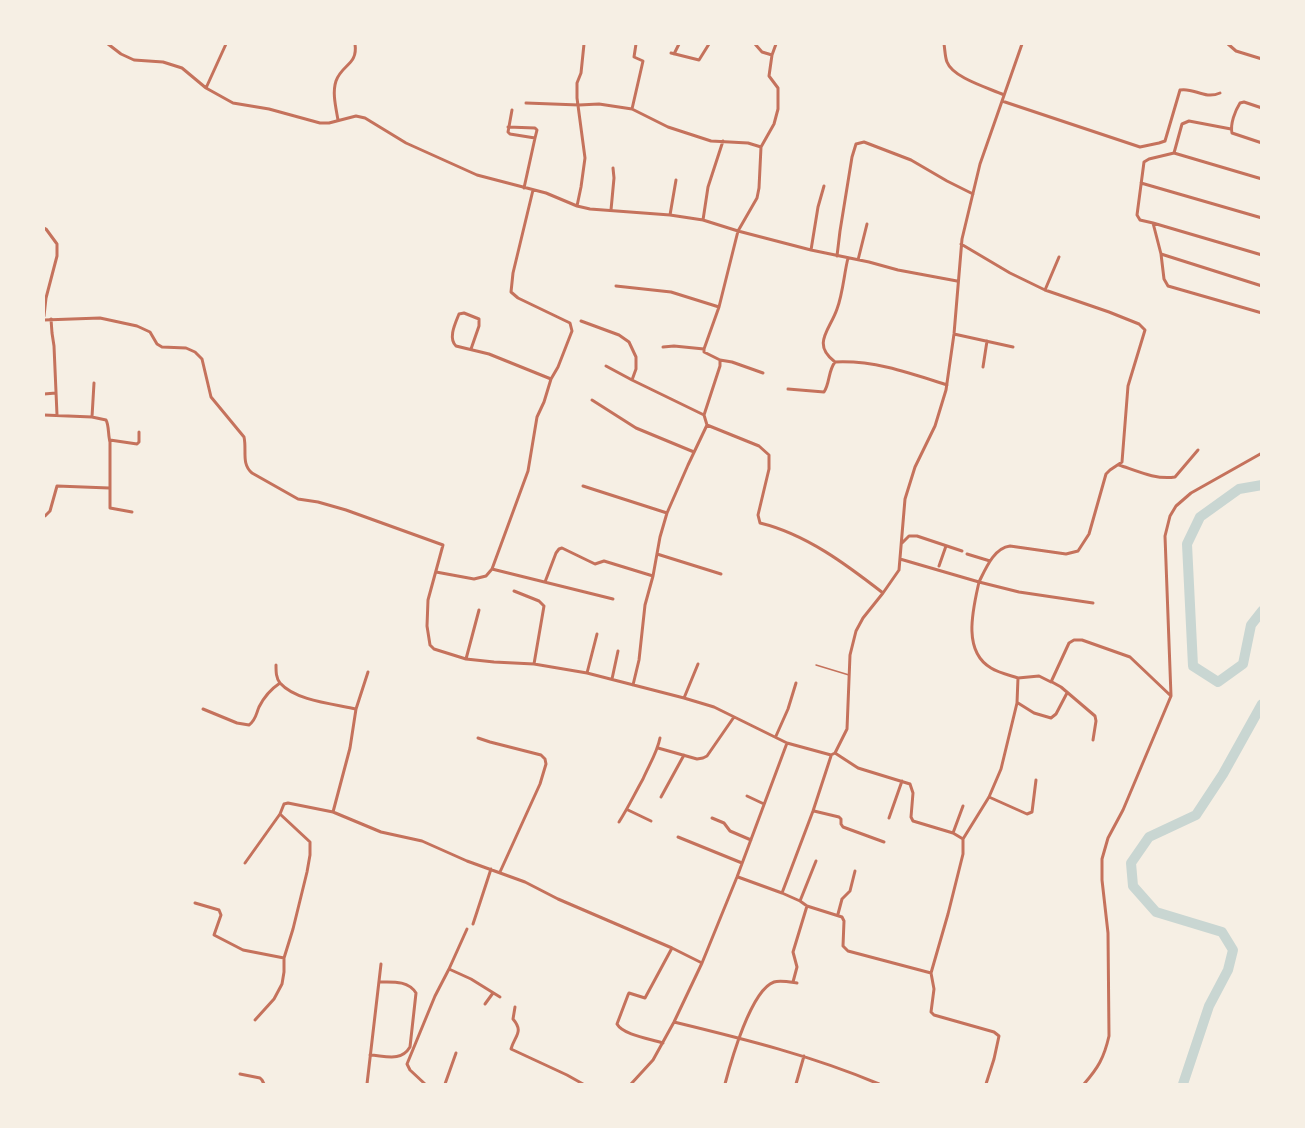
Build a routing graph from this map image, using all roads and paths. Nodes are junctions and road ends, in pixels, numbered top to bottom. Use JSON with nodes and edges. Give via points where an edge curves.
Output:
{"nodes":[{"id":1,"x":111,"y":44,"type":"edge"},
{"id":2,"x":226,"y":44,"type":"edge"},
{"id":3,"x":355,"y":44,"type":"edge"},
{"id":4,"x":584,"y":44,"type":"edge"},
{"id":5,"x":636,"y":44,"type":"edge"},
{"id":6,"x":679,"y":44,"type":"edge"},
{"id":7,"x":709,"y":44,"type":"edge"},
{"id":8,"x":754,"y":44,"type":"edge"},
{"id":9,"x":776,"y":44,"type":"edge"},
{"id":10,"x":944,"y":44,"type":"edge"},
{"id":11,"x":1022,"y":44,"type":"edge"},
{"id":12,"x":1228,"y":44,"type":"edge"},
{"id":13,"x":772,"y":55,"type":"junction"},
{"id":14,"x":1262,"y":58,"type":"edge"},
{"id":15,"x":206,"y":88,"type":"junction"},
{"id":16,"x":1220,"y":93,"type":"dead end"},
{"id":17,"x":1004,"y":95,"type":"junction"},
{"id":18,"x":1002,"y":101,"type":"junction"},
{"id":19,"x":526,"y":103,"type":"dead end"},
{"id":20,"x":579,"y":105,"type":"junction"},
{"id":21,"x":1262,"y":108,"type":"edge"},
{"id":22,"x":632,"y":109,"type":"junction"},
{"id":23,"x":512,"y":110,"type":"dead end"},
{"id":24,"x":338,"y":120,"type":"junction"},
{"id":25,"x":508,"y":127,"type":"junction"},
{"id":26,"x":1231,"y":129,"type":"junction"},
{"id":27,"x":535,"y":138,"type":"junction"},
{"id":28,"x":723,"y":141,"type":"junction"},
{"id":29,"x":1262,"y":143,"type":"edge"},
{"id":30,"x":761,"y":147,"type":"junction"},
{"id":31,"x":1174,"y":153,"type":"junction"},
{"id":32,"x":613,"y":168,"type":"dead end"},
{"id":33,"x":1262,"y":179,"type":"edge"},
{"id":34,"x":676,"y":180,"type":"dead end"},
{"id":35,"x":1141,"y":183,"type":"junction"},
{"id":36,"x":824,"y":186,"type":"dead end"},
{"id":37,"x":524,"y":188,"type":"junction"},
{"id":38,"x":533,"y":190,"type":"junction"},
{"id":39,"x":973,"y":194,"type":"junction"},
{"id":40,"x":577,"y":206,"type":"junction"},
{"id":41,"x":610,"y":210,"type":"junction"},
{"id":42,"x":670,"y":215,"type":"junction"},
{"id":43,"x":1262,"y":218,"type":"edge"},
{"id":44,"x":703,"y":220,"type":"junction"},
{"id":45,"x":1153,"y":223,"type":"junction"},
{"id":46,"x":867,"y":224,"type":"dead end"},
{"id":47,"x":44,"y":228,"type":"edge"},
{"id":48,"x":738,"y":231,"type":"junction"},
{"id":49,"x":961,"y":244,"type":"junction"},
{"id":50,"x":811,"y":250,"type":"junction"},
{"id":51,"x":1161,"y":254,"type":"junction"},
{"id":52,"x":1262,"y":255,"type":"edge"},
{"id":53,"x":837,"y":256,"type":"junction"},
{"id":54,"x":1059,"y":256,"type":"dead end"},
{"id":55,"x":848,"y":258,"type":"junction"},
{"id":56,"x":858,"y":260,"type":"junction"},
{"id":57,"x":957,"y":281,"type":"junction"},
{"id":58,"x":616,"y":286,"type":"dead end"},
{"id":59,"x":1262,"y":286,"type":"edge"},
{"id":60,"x":1045,"y":290,"type":"junction"},
{"id":61,"x":719,"y":307,"type":"junction"},
{"id":62,"x":1262,"y":313,"type":"edge"},
{"id":63,"x":44,"y":318,"type":"edge"},
{"id":64,"x":51,"y":319,"type":"junction"},
{"id":65,"x":581,"y":321,"type":"dead end"},
{"id":66,"x":954,"y":334,"type":"junction"},
{"id":67,"x":987,"y":341,"type":"junction"},
{"id":68,"x":663,"y":347,"type":"dead end"},
{"id":69,"x":1013,"y":347,"type":"dead end"},
{"id":70,"x":471,"y":349,"type":"junction"},
{"id":71,"x":704,"y":349,"type":"junction"},
{"id":72,"x":720,"y":360,"type":"junction"},
{"id":73,"x":835,"y":362,"type":"junction"},
{"id":74,"x":606,"y":366,"type":"dead end"},
{"id":75,"x":983,"y":368,"type":"dead end"},
{"id":76,"x":763,"y":373,"type":"dead end"},
{"id":77,"x":551,"y":379,"type":"junction"},
{"id":78,"x":632,"y":380,"type":"junction"},
{"id":79,"x":94,"y":383,"type":"dead end"},
{"id":80,"x":947,"y":385,"type":"junction"},
{"id":81,"x":788,"y":389,"type":"dead end"},
{"id":82,"x":44,"y":393,"type":"edge"},
{"id":83,"x":56,"y":393,"type":"junction"},
{"id":84,"x":592,"y":400,"type":"dead end"},
{"id":85,"x":44,"y":415,"type":"edge"},
{"id":86,"x":57,"y":415,"type":"junction"},
{"id":87,"x":704,"y":415,"type":"junction"},
{"id":88,"x":92,"y":417,"type":"junction"},
{"id":89,"x":707,"y":425,"type":"junction"},
{"id":90,"x":139,"y":432,"type":"dead end"},
{"id":91,"x":110,"y":440,"type":"junction"},
{"id":92,"x":1198,"y":450,"type":"dead end"},
{"id":93,"x":694,"y":452,"type":"junction"},
{"id":94,"x":1262,"y":453,"type":"edge"},
{"id":95,"x":1119,"y":465,"type":"junction"},
{"id":96,"x":583,"y":486,"type":"dead end"},
{"id":97,"x":109,"y":488,"type":"junction"},
{"id":98,"x":132,"y":512,"type":"dead end"},
{"id":99,"x":667,"y":513,"type":"junction"},
{"id":100,"x":44,"y":516,"type":"edge"},
{"id":101,"x":901,"y":544,"type":"junction"},
{"id":102,"x":946,"y":546,"type":"junction"},
{"id":103,"x":962,"y":551,"type":"dead end"},
{"id":104,"x":657,"y":554,"type":"junction"},
{"id":105,"x":967,"y":554,"type":"dead end"},
{"id":106,"x":900,"y":559,"type":"junction"},
{"id":107,"x":990,"y":561,"type":"junction"},
{"id":108,"x":939,"y":566,"type":"dead end"},
{"id":109,"x":492,"y":569,"type":"junction"},
{"id":110,"x":436,"y":572,"type":"junction"},
{"id":111,"x":720,"y":574,"type":"dead end"},
{"id":112,"x":653,"y":576,"type":"junction"},
{"id":113,"x":545,"y":582,"type":"junction"},
{"id":114,"x":979,"y":582,"type":"junction"},
{"id":115,"x":514,"y":591,"type":"dead end"},
{"id":116,"x":884,"y":593,"type":"junction"},
{"id":117,"x":613,"y":599,"type":"dead end"},
{"id":118,"x":1093,"y":603,"type":"dead end"},
{"id":119,"x":479,"y":610,"type":"dead end"},
{"id":120,"x":597,"y":634,"type":"dead end"},
{"id":121,"x":618,"y":651,"type":"dead end"},
{"id":122,"x":466,"y":659,"type":"junction"},
{"id":123,"x":534,"y":663,"type":"junction"},
{"id":124,"x":698,"y":664,"type":"dead end"},
{"id":125,"x":276,"y":665,"type":"dead end"},
{"id":126,"x":816,"y":665,"type":"dead end"},
{"id":127,"x":368,"y":672,"type":"dead end"},
{"id":128,"x":587,"y":673,"type":"junction"},
{"id":129,"x":849,"y":675,"type":"junction"},
{"id":130,"x":1018,"y":678,"type":"junction"},
{"id":131,"x":612,"y":679,"type":"junction"},
{"id":132,"x":1052,"y":682,"type":"junction"},
{"id":133,"x":280,"y":683,"type":"junction"},
{"id":134,"x":796,"y":683,"type":"dead end"},
{"id":135,"x":633,"y":685,"type":"junction"},
{"id":136,"x":1067,"y":693,"type":"junction"},
{"id":137,"x":1171,"y":696,"type":"junction"},
{"id":138,"x":684,"y":698,"type":"junction"},
{"id":139,"x":1017,"y":703,"type":"junction"},
{"id":140,"x":203,"y":708,"type":"dead end"},
{"id":141,"x":356,"y":709,"type":"junction"},
{"id":142,"x":734,"y":717,"type":"junction"},
{"id":143,"x":776,"y":736,"type":"junction"},
{"id":144,"x":478,"y":738,"type":"dead end"},
{"id":145,"x":660,"y":738,"type":"dead end"},
{"id":146,"x":1093,"y":740,"type":"dead end"},
{"id":147,"x":788,"y":743,"type":"junction"},
{"id":148,"x":658,"y":748,"type":"junction"},
{"id":149,"x":833,"y":754,"type":"junction"},
{"id":150,"x":684,"y":755,"type":"junction"},
{"id":151,"x":1036,"y":780,"type":"dead end"},
{"id":152,"x":902,"y":781,"type":"junction"},
{"id":153,"x":747,"y":796,"type":"dead end"},
{"id":154,"x":661,"y":797,"type":"dead end"},
{"id":155,"x":989,"y":797,"type":"junction"},
{"id":156,"x":765,"y":804,"type":"junction"},
{"id":157,"x":963,"y":806,"type":"dead end"},
{"id":158,"x":627,"y":810,"type":"junction"},
{"id":159,"x":813,"y":811,"type":"junction"},
{"id":160,"x":333,"y":812,"type":"junction"},
{"id":161,"x":280,"y":814,"type":"junction"},
{"id":162,"x":712,"y":818,"type":"dead end"},
{"id":163,"x":889,"y":818,"type":"dead end"},
{"id":164,"x":651,"y":821,"type":"dead end"},
{"id":165,"x":620,"y":822,"type":"dead end"},
{"id":166,"x":953,"y":833,"type":"junction"},
{"id":167,"x":678,"y":837,"type":"dead end"},
{"id":168,"x":963,"y":839,"type":"junction"},
{"id":169,"x":751,"y":840,"type":"junction"},
{"id":170,"x":884,"y":842,"type":"dead end"},
{"id":171,"x":816,"y":861,"type":"dead end"},
{"id":172,"x":245,"y":863,"type":"dead end"},
{"id":173,"x":742,"y":863,"type":"junction"},
{"id":174,"x":491,"y":869,"type":"junction"},
{"id":175,"x":500,"y":872,"type":"junction"},
{"id":176,"x":855,"y":872,"type":"dead end"},
{"id":177,"x":737,"y":877,"type":"junction"},
{"id":178,"x":782,"y":893,"type":"junction"},
{"id":179,"x":800,"y":901,"type":"junction"},
{"id":180,"x":195,"y":903,"type":"dead end"},
{"id":181,"x":807,"y":906,"type":"junction"},
{"id":182,"x":838,"y":914,"type":"junction"},
{"id":183,"x":473,"y":924,"type":"dead end"},
{"id":184,"x":467,"y":929,"type":"dead end"},
{"id":185,"x":672,"y":948,"type":"junction"},
{"id":186,"x":284,"y":958,"type":"junction"},
{"id":187,"x":702,"y":963,"type":"junction"},
{"id":188,"x":381,"y":964,"type":"dead end"},
{"id":189,"x":450,"y":969,"type":"junction"},
{"id":190,"x":931,"y":973,"type":"junction"},
{"id":191,"x":379,"y":982,"type":"junction"},
{"id":192,"x":493,"y":993,"type":"junction"},
{"id":193,"x":500,"y":997,"type":"dead end"},
{"id":194,"x":486,"y":1004,"type":"dead end"},
{"id":195,"x":515,"y":1007,"type":"dead end"},
{"id":196,"x":255,"y":1020,"type":"dead end"},
{"id":197,"x":674,"y":1022,"type":"junction"},
{"id":198,"x":740,"y":1038,"type":"junction"},
{"id":199,"x":663,"y":1043,"type":"junction"},
{"id":200,"x":456,"y":1053,"type":"dead end"},
{"id":201,"x":370,"y":1055,"type":"junction"},
{"id":202,"x":804,"y":1056,"type":"junction"},
{"id":203,"x":240,"y":1074,"type":"dead end"},
{"id":204,"x":264,"y":1084,"type":"edge"},
{"id":205,"x":367,"y":1084,"type":"edge"},
{"id":206,"x":425,"y":1084,"type":"edge"},
{"id":207,"x":445,"y":1084,"type":"edge"},
{"id":208,"x":583,"y":1084,"type":"edge"},
{"id":209,"x":631,"y":1084,"type":"edge"},
{"id":210,"x":725,"y":1084,"type":"edge"},
{"id":211,"x":796,"y":1084,"type":"edge"},
{"id":212,"x":879,"y":1084,"type":"edge"},
{"id":213,"x":986,"y":1084,"type":"edge"},
{"id":214,"x":1084,"y":1084,"type":"edge"}],
"edges":[{"from":1,"to":15,"type":"street","via":[[134,60],[182,68]]},
{"from":2,"to":15,"type":"street"},
{"from":3,"to":24,"type":"street","via":[[354,58],[336,81]]},
{"from":4,"to":20,"type":"street","via":[[577,83]]},
{"from":5,"to":22,"type":"street","via":[[634,57],[643,61]]},
{"from":6,"to":7,"type":"street","via":[[672,54],[699,60]]},
{"from":8,"to":13,"type":"street"},
{"from":9,"to":13,"type":"street"},
{"from":10,"to":17,"type":"street","via":[[951,69]]},
{"from":11,"to":17,"type":"street"},
{"from":12,"to":14,"type":"street","via":[[1236,51]]},
{"from":13,"to":30,"type":"street","via":[[769,76],[778,88],[778,110]]},
{"from":15,"to":24,"type":"street","via":[[233,103],[320,123]]},
{"from":16,"to":18,"type":"street","via":[[1209,96],[1180,90],[1165,141],[1140,147]]},
{"from":17,"to":18,"type":"street"},
{"from":18,"to":39,"type":"street"},
{"from":19,"to":20,"type":"street"},
{"from":20,"to":22,"type":"street"},
{"from":20,"to":40,"type":"street","via":[[585,158]]},
{"from":21,"to":26,"type":"street","via":[[1240,103]]},
{"from":22,"to":28,"type":"street","via":[[668,127]]},
{"from":23,"to":25,"type":"street"},
{"from":24,"to":37,"type":"street","via":[[365,118],[406,143],[467,171]]},
{"from":25,"to":27,"type":"street","via":[[510,135]]},
{"from":25,"to":27,"type":"street","via":[[535,128]]},
{"from":26,"to":29,"type":"street","via":[[1236,136]]},
{"from":26,"to":31,"type":"street","via":[[1185,121]]},
{"from":27,"to":37,"type":"street"},
{"from":28,"to":30,"type":"street"},
{"from":28,"to":44,"type":"street","via":[[708,187]]},
{"from":30,"to":48,"type":"street","via":[[757,198]]},
{"from":31,"to":33,"type":"street"},
{"from":31,"to":35,"type":"street","via":[[1144,162]]},
{"from":32,"to":41,"type":"street"},
{"from":34,"to":42,"type":"street"},
{"from":35,"to":43,"type":"street"},
{"from":35,"to":45,"type":"street","via":[[1137,215],[1140,220]]},
{"from":36,"to":50,"type":"street"},
{"from":37,"to":38,"type":"street"},
{"from":38,"to":40,"type":"street"},
{"from":38,"to":77,"type":"street","via":[[511,289],[518,298],[570,323],[572,331]]},
{"from":39,"to":49,"type":"street"},
{"from":39,"to":53,"type":"street","via":[[902,156],[858,142],[852,157]]},
{"from":40,"to":41,"type":"street"},
{"from":41,"to":42,"type":"street"},
{"from":42,"to":44,"type":"street"},
{"from":44,"to":48,"type":"street"},
{"from":45,"to":51,"type":"street"},
{"from":45,"to":52,"type":"street"},
{"from":46,"to":56,"type":"street"},
{"from":47,"to":63,"type":"street","via":[[57,244],[57,256]]},
{"from":48,"to":50,"type":"street"},
{"from":48,"to":61,"type":"street"},
{"from":49,"to":57,"type":"street"},
{"from":49,"to":60,"type":"street"},
{"from":50,"to":53,"type":"street"},
{"from":51,"to":59,"type":"street"},
{"from":51,"to":62,"type":"street","via":[[1168,286]]},
{"from":53,"to":55,"type":"street"},
{"from":54,"to":60,"type":"street"},
{"from":55,"to":56,"type":"street"},
{"from":55,"to":73,"type":"street","via":[[837,310],[823,340],[826,356]]},
{"from":56,"to":57,"type":"street"},
{"from":57,"to":66,"type":"street"},
{"from":58,"to":61,"type":"street","via":[[671,292]]},
{"from":60,"to":95,"type":"street","via":[[1109,312],[1145,330],[1128,386]]},
{"from":61,"to":71,"type":"street"},
{"from":63,"to":64,"type":"street"},
{"from":64,"to":83,"type":"street"},
{"from":64,"to":110,"type":"street","via":[[100,318],[137,326],[150,332],[162,347],[195,352],[202,359],[211,397],[244,437],[247,469],[298,499],[346,510],[443,545]]},
{"from":65,"to":78,"type":"street","via":[[629,342],[636,357]]},
{"from":66,"to":67,"type":"street"},
{"from":66,"to":80,"type":"street"},
{"from":67,"to":69,"type":"street"},
{"from":67,"to":75,"type":"street"},
{"from":68,"to":71,"type":"street"},
{"from":70,"to":70,"type":"street","via":[[453,343],[459,314],[478,319]]},
{"from":70,"to":77,"type":"street"},
{"from":71,"to":72,"type":"street"},
{"from":72,"to":76,"type":"street"},
{"from":72,"to":87,"type":"street"},
{"from":73,"to":80,"type":"street","via":[[882,365]]},
{"from":73,"to":81,"type":"street","via":[[824,392]]},
{"from":74,"to":78,"type":"street"},
{"from":77,"to":109,"type":"street","via":[[537,417],[528,471]]},
{"from":78,"to":87,"type":"street"},
{"from":79,"to":88,"type":"street"},
{"from":80,"to":101,"type":"street","via":[[905,499]]},
{"from":82,"to":83,"type":"street"},
{"from":83,"to":86,"type":"street"},
{"from":84,"to":93,"type":"street","via":[[636,428]]},
{"from":85,"to":86,"type":"street"},
{"from":86,"to":88,"type":"street"},
{"from":87,"to":89,"type":"street"},
{"from":88,"to":91,"type":"street","via":[[108,422]]},
{"from":89,"to":93,"type":"street"},
{"from":89,"to":116,"type":"street","via":[[759,446],[769,455],[758,515],[760,523],[777,527],[848,565]]},
{"from":90,"to":91,"type":"street","via":[[137,444]]},
{"from":91,"to":97,"type":"street"},
{"from":92,"to":95,"type":"street","via":[[1175,477],[1166,479]]},
{"from":93,"to":99,"type":"street"},
{"from":94,"to":137,"type":"street","via":[[1191,493],[1170,516],[1165,536]]},
{"from":95,"to":107,"type":"street","via":[[1106,474],[1089,534],[1078,551],[1066,554],[1010,546]]},
{"from":96,"to":99,"type":"street"},
{"from":97,"to":98,"type":"street","via":[[110,508]]},
{"from":97,"to":100,"type":"street","via":[[57,486],[50,511]]},
{"from":99,"to":104,"type":"street"},
{"from":101,"to":102,"type":"street","via":[[913,536]]},
{"from":101,"to":106,"type":"street"},
{"from":102,"to":103,"type":"street"},
{"from":102,"to":108,"type":"street"},
{"from":104,"to":111,"type":"street"},
{"from":104,"to":112,"type":"street"},
{"from":105,"to":107,"type":"street"},
{"from":106,"to":114,"type":"street"},
{"from":106,"to":116,"type":"street","via":[[899,570]]},
{"from":107,"to":114,"type":"street"},
{"from":109,"to":110,"type":"street","via":[[486,576],[474,579]]},
{"from":109,"to":113,"type":"street"},
{"from":110,"to":122,"type":"street","via":[[428,600],[430,645]]},
{"from":112,"to":113,"type":"street","via":[[603,561],[595,564],[562,548],[557,551]]},
{"from":112,"to":135,"type":"street"},
{"from":113,"to":117,"type":"street"},
{"from":114,"to":118,"type":"street"},
{"from":114,"to":130,"type":"street","via":[[974,605],[975,651],[990,668]]},
{"from":115,"to":123,"type":"street","via":[[544,606]]},
{"from":116,"to":129,"type":"street","via":[[856,631]]},
{"from":119,"to":122,"type":"street"},
{"from":120,"to":128,"type":"street"},
{"from":121,"to":131,"type":"street"},
{"from":122,"to":123,"type":"street"},
{"from":123,"to":128,"type":"street"},
{"from":124,"to":138,"type":"street"},
{"from":125,"to":133,"type":"street"},
{"from":126,"to":129,"type":"lane"},
{"from":127,"to":141,"type":"street"},
{"from":128,"to":131,"type":"street"},
{"from":129,"to":149,"type":"street","via":[[847,729]]},
{"from":130,"to":132,"type":"street","via":[[1039,676]]},
{"from":130,"to":139,"type":"street"},
{"from":131,"to":135,"type":"street"},
{"from":132,"to":136,"type":"street"},
{"from":132,"to":137,"type":"street","via":[[1069,643],[1082,640],[1130,657]]},
{"from":133,"to":140,"type":"street","via":[[267,694],[249,724]]},
{"from":133,"to":141,"type":"street","via":[[312,700]]},
{"from":134,"to":143,"type":"street"},
{"from":135,"to":138,"type":"street"},
{"from":136,"to":139,"type":"street","via":[[1051,718]]},
{"from":136,"to":146,"type":"street","via":[[1095,716]]},
{"from":137,"to":214,"type":"street","via":[[1123,810],[1107,838],[1102,859],[1109,1036],[1102,1060]]},
{"from":138,"to":142,"type":"street"},
{"from":139,"to":155,"type":"street"},
{"from":141,"to":160,"type":"street"},
{"from":142,"to":143,"type":"street"},
{"from":142,"to":150,"type":"street","via":[[707,756],[697,759]]},
{"from":143,"to":147,"type":"street"},
{"from":144,"to":175,"type":"street","via":[[541,755],[546,764]]},
{"from":145,"to":148,"type":"street"},
{"from":147,"to":149,"type":"street"},
{"from":147,"to":156,"type":"street"},
{"from":148,"to":150,"type":"street"},
{"from":148,"to":158,"type":"street"},
{"from":149,"to":152,"type":"street","via":[[858,768]]},
{"from":149,"to":159,"type":"street"},
{"from":150,"to":154,"type":"street"},
{"from":151,"to":155,"type":"street","via":[[1032,812],[1027,814]]},
{"from":152,"to":163,"type":"street"},
{"from":152,"to":166,"type":"street","via":[[912,787],[912,821]]},
{"from":153,"to":156,"type":"street"},
{"from":155,"to":168,"type":"street"},
{"from":156,"to":169,"type":"street"},
{"from":157,"to":166,"type":"street"},
{"from":158,"to":164,"type":"street"},
{"from":158,"to":165,"type":"street"},
{"from":159,"to":170,"type":"street","via":[[840,817],[843,827]]},
{"from":159,"to":178,"type":"street"},
{"from":160,"to":161,"type":"street","via":[[288,803]]},
{"from":160,"to":174,"type":"street"},
{"from":161,"to":172,"type":"street"},
{"from":161,"to":186,"type":"street","via":[[311,847]]},
{"from":162,"to":169,"type":"street"},
{"from":166,"to":168,"type":"street"},
{"from":167,"to":173,"type":"street"},
{"from":168,"to":190,"type":"street","via":[[963,854]]},
{"from":169,"to":173,"type":"street"},
{"from":171,"to":179,"type":"street"},
{"from":173,"to":177,"type":"street"},
{"from":174,"to":175,"type":"street"},
{"from":174,"to":183,"type":"street"},
{"from":175,"to":185,"type":"street"},
{"from":176,"to":182,"type":"street"},
{"from":177,"to":178,"type":"street"},
{"from":177,"to":187,"type":"street"},
{"from":178,"to":179,"type":"street"},
{"from":179,"to":181,"type":"street"},
{"from":180,"to":186,"type":"street","via":[[219,910],[214,935],[243,950]]},
{"from":181,"to":182,"type":"street"},
{"from":181,"to":198,"type":"street","via":[[793,952],[797,967],[795,983],[775,981],[765,987],[754,1001]]},
{"from":182,"to":190,"type":"street","via":[[844,921],[845,949]]},
{"from":184,"to":189,"type":"street"},
{"from":185,"to":187,"type":"street"},
{"from":185,"to":199,"type":"street","via":[[645,998],[629,993],[617,1024],[620,1029]]},
{"from":186,"to":196,"type":"street","via":[[282,984]]},
{"from":187,"to":197,"type":"street"},
{"from":188,"to":191,"type":"street"},
{"from":189,"to":192,"type":"street"},
{"from":189,"to":206,"type":"street","via":[[407,1064]]},
{"from":190,"to":213,"type":"street","via":[[934,1015],[999,1036]]},
{"from":191,"to":201,"type":"street"},
{"from":191,"to":201,"type":"street","via":[[402,983],[416,993],[410,1047],[400,1057]]},
{"from":192,"to":193,"type":"street"},
{"from":192,"to":194,"type":"street"},
{"from":195,"to":208,"type":"street","via":[[513,1019],[519,1029],[511,1049]]},
{"from":197,"to":198,"type":"street"},
{"from":197,"to":199,"type":"street"},
{"from":198,"to":202,"type":"street"},
{"from":198,"to":210,"type":"street"},
{"from":199,"to":209,"type":"street"},
{"from":200,"to":207,"type":"street"},
{"from":201,"to":205,"type":"street"},
{"from":202,"to":211,"type":"street"},
{"from":202,"to":212,"type":"street"},
{"from":203,"to":204,"type":"street","via":[[260,1078]]}]}
